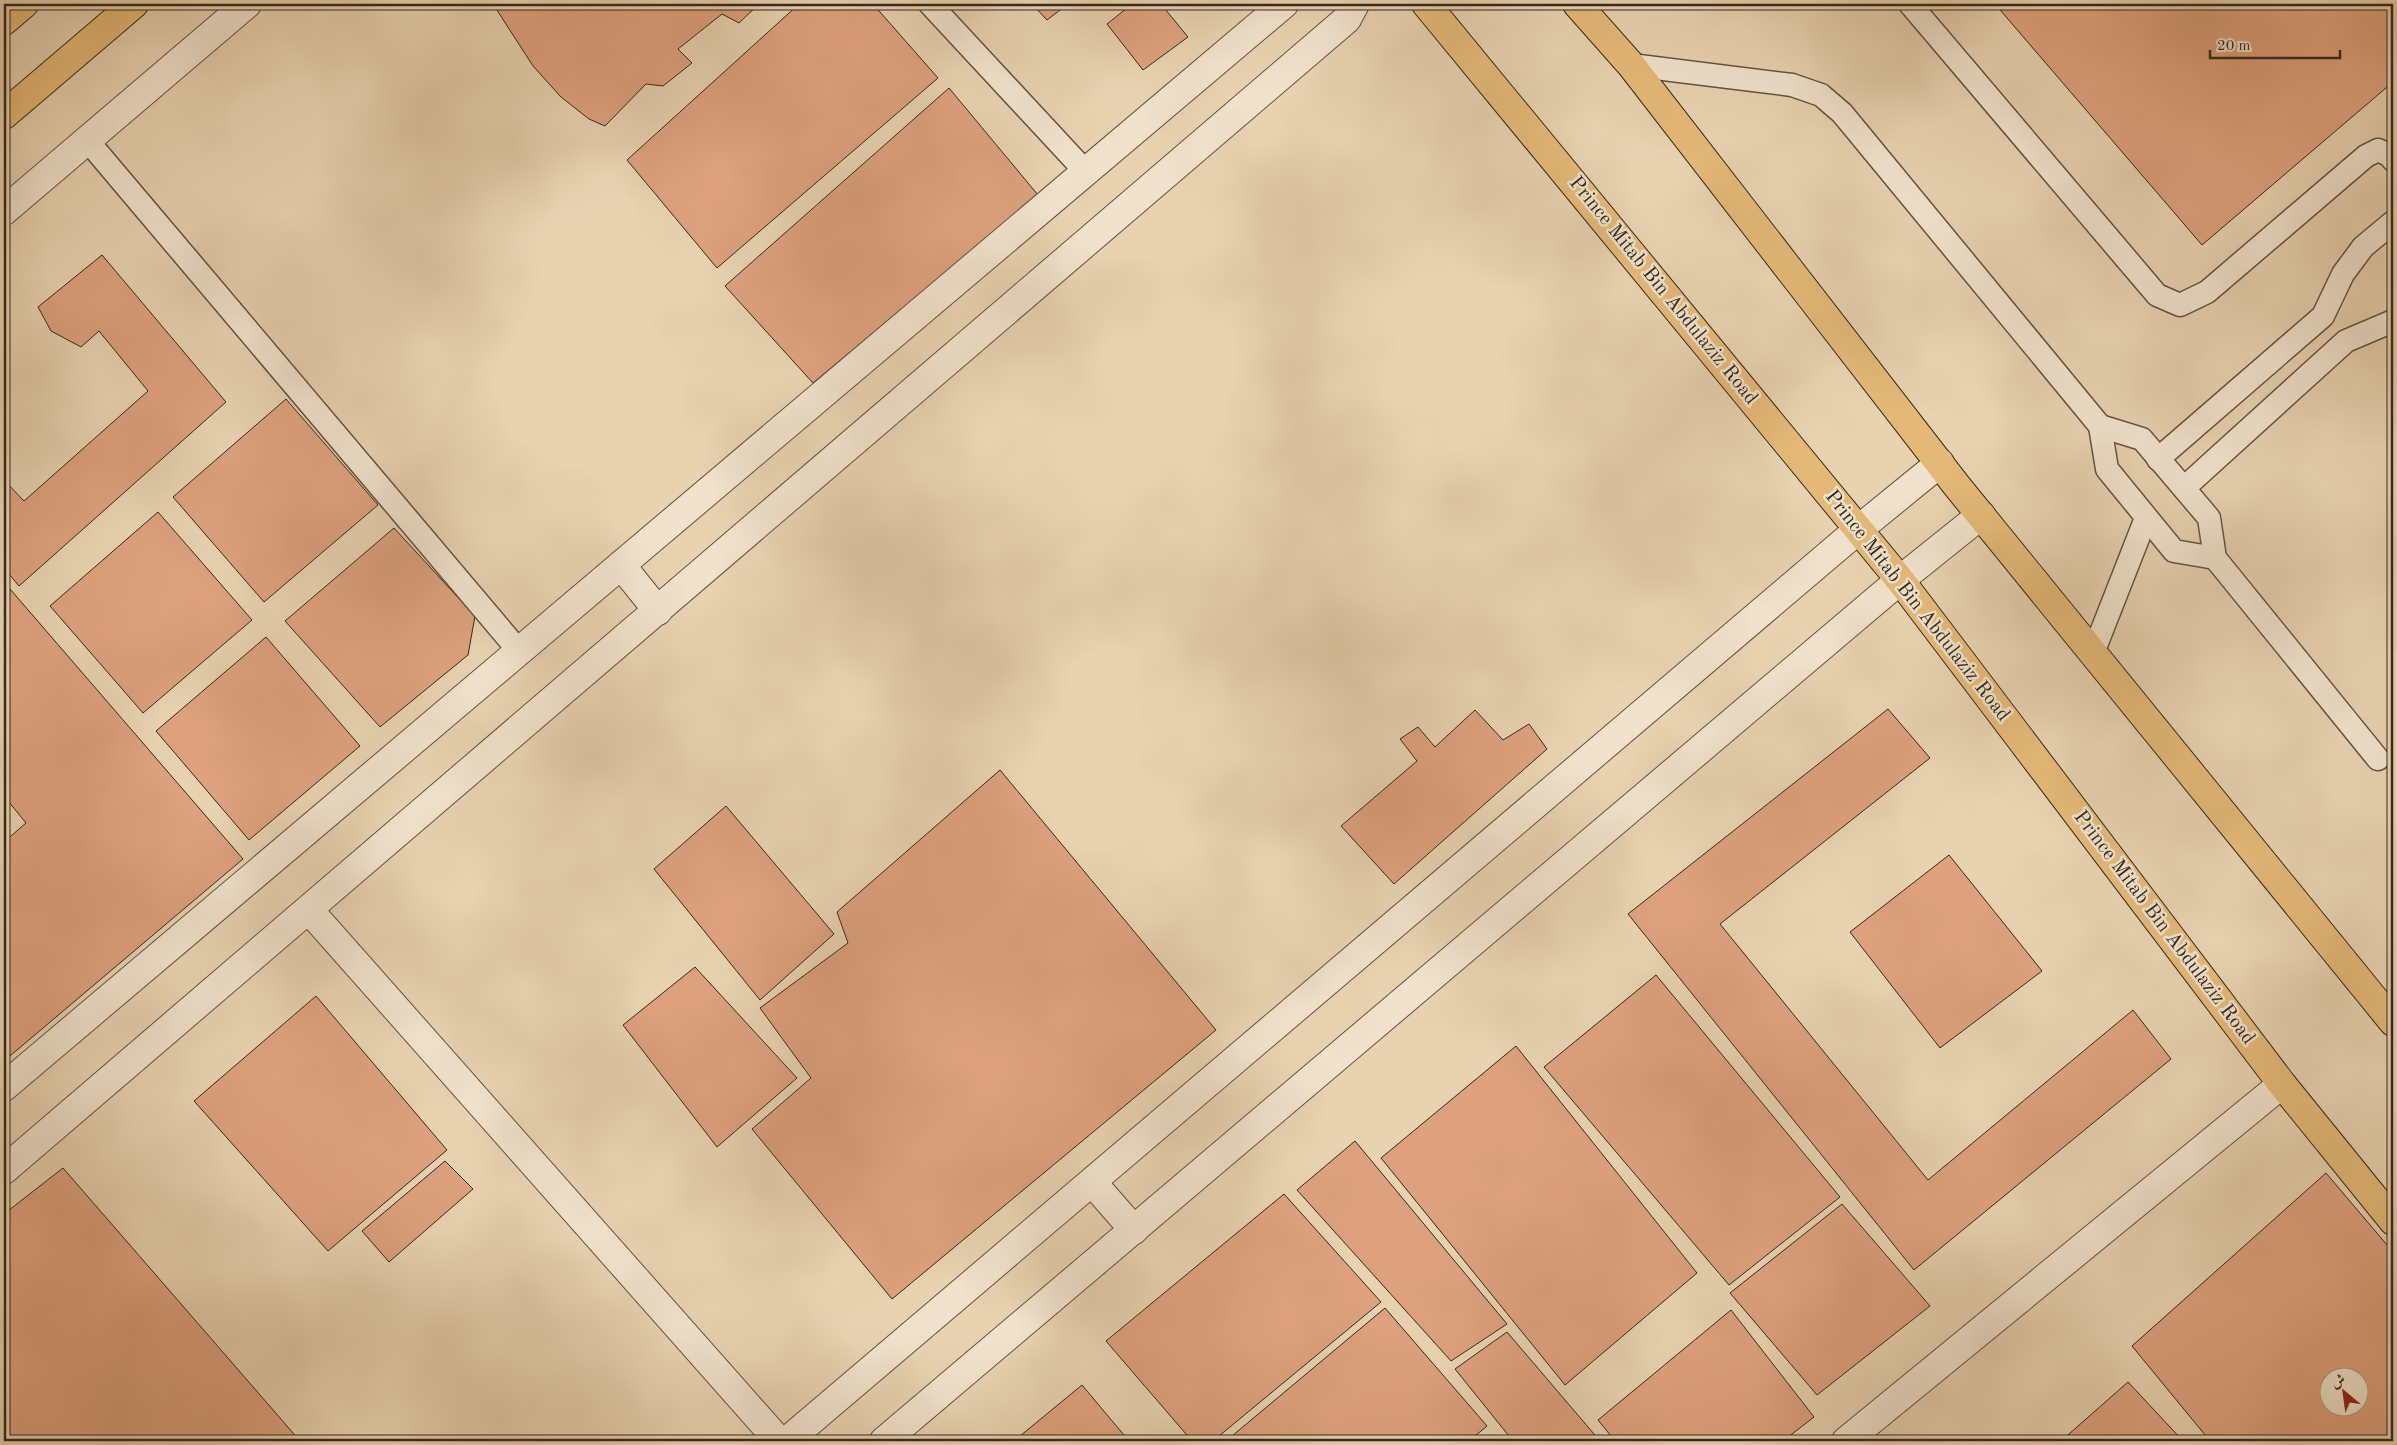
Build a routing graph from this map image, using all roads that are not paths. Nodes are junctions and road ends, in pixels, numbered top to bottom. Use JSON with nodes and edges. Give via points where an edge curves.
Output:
{"nodes":[{"id":1,"x":24,"y":4,"type":"edge"},
{"id":2,"x":134,"y":4,"type":"edge"},
{"id":3,"x":247,"y":4,"type":"edge"},
{"id":4,"x":930,"y":4,"type":"edge"},
{"id":5,"x":1284,"y":4,"type":"edge"},
{"id":6,"x":1355,"y":4,"type":"edge"},
{"id":7,"x":1426,"y":4,"type":"edge"},
{"id":8,"x":1577,"y":4,"type":"edge"},
{"id":9,"x":1910,"y":4,"type":"edge"},
{"id":10,"x":4,"y":20,"type":"edge"},
{"id":11,"x":1631,"y":65,"type":"junction"},
{"id":12,"x":4,"y":115,"type":"edge"},
{"id":13,"x":87,"y":140,"type":"junction"},
{"id":14,"x":2393,"y":160,"type":"edge"},
{"id":15,"x":1085,"y":171,"type":"junction"},
{"id":16,"x":4,"y":210,"type":"edge"},
{"id":17,"x":2393,"y":222,"type":"edge"},
{"id":18,"x":2323,"y":316,"type":"junction"},
{"id":19,"x":2393,"y":320,"type":"edge"},
{"id":20,"x":2346,"y":341,"type":"junction"},
{"id":21,"x":2100,"y":426,"type":"junction"},
{"id":22,"x":2158,"y":458,"type":"junction"},
{"id":23,"x":1940,"y":463,"type":"junction"},
{"id":24,"x":2184,"y":488,"type":"junction"},
{"id":25,"x":1981,"y":515,"type":"junction"},
{"id":26,"x":2146,"y":518,"type":"junction"},
{"id":27,"x":1859,"y":529,"type":"junction"},
{"id":28,"x":2215,"y":558,"type":"junction"},
{"id":29,"x":621,"y":565,"type":"junction"},
{"id":30,"x":1900,"y":580,"type":"junction"},
{"id":31,"x":658,"y":611,"type":"junction"},
{"id":32,"x":519,"y":651,"type":"junction"},
{"id":33,"x":2093,"y":653,"type":"junction"},
{"id":34,"x":2378,"y":759,"type":"dead end"},
{"id":35,"x":309,"y":910,"type":"junction"},
{"id":36,"x":2393,"y":1022,"type":"edge"},
{"id":37,"x":2282,"y":1084,"type":"junction"},
{"id":38,"x":4,"y":1087,"type":"edge"},
{"id":39,"x":4,"y":1170,"type":"edge"},
{"id":40,"x":1092,"y":1182,"type":"junction"},
{"id":41,"x":2393,"y":1221,"type":"edge"},
{"id":42,"x":1134,"y":1230,"type":"junction"},
{"id":43,"x":779,"y":1441,"type":"edge"},
{"id":44,"x":787,"y":1441,"type":"edge"},
{"id":45,"x":884,"y":1441,"type":"edge"},
{"id":46,"x":1846,"y":1441,"type":"edge"}],
"edges":[{"from":1,"to":10,"type":"main road"},
{"from":2,"to":12,"type":"main road"},
{"from":3,"to":13,"type":"street"},
{"from":4,"to":15,"type":"lane"},
{"from":5,"to":15,"type":"street"},
{"from":6,"to":31,"type":"street","via":[[1347,19]]},
{"from":7,"to":27,"type":"main road","name":"Prince Mitab Bin Abdulaziz Road"},
{"from":8,"to":11,"type":"main road"},
{"from":9,"to":14,"type":"lane","via":[[2157,295],[2180,305],[2207,292],[2366,156],[2378,150]]},
{"from":11,"to":21,"type":"lane","via":[[1792,85],[1822,95],[1842,113]]},
{"from":11,"to":23,"type":"main road"},
{"from":13,"to":16,"type":"street"},
{"from":13,"to":32,"type":"lane"},
{"from":15,"to":29,"type":"street"},
{"from":17,"to":18,"type":"lane","via":[[2363,247],[2348,267]]},
{"from":18,"to":20,"type":"lane"},
{"from":18,"to":22,"type":"lane"},
{"from":19,"to":20,"type":"lane"},
{"from":20,"to":24,"type":"lane"},
{"from":21,"to":22,"type":"lane","via":[[2142,439]]},
{"from":21,"to":26,"type":"lane","via":[[2107,469]]},
{"from":22,"to":24,"type":"lane"},
{"from":23,"to":25,"type":"main road"},
{"from":23,"to":27,"type":"street"},
{"from":24,"to":28,"type":"lane","via":[[2209,518]]},
{"from":25,"to":30,"type":"street"},
{"from":25,"to":33,"type":"main road"},
{"from":26,"to":28,"type":"lane","via":[[2174,551]]},
{"from":26,"to":33,"type":"lane"},
{"from":27,"to":30,"type":"main road","name":"Prince Mitab Bin Abdulaziz Road"},
{"from":27,"to":40,"type":"street"},
{"from":28,"to":34,"type":"lane"},
{"from":29,"to":31,"type":"street"},
{"from":29,"to":32,"type":"street"},
{"from":30,"to":37,"type":"main road","name":"Prince Mitab Bin Abdulaziz Road"},
{"from":30,"to":42,"type":"street"},
{"from":31,"to":35,"type":"street"},
{"from":32,"to":38,"type":"street"},
{"from":33,"to":36,"type":"main road"},
{"from":35,"to":39,"type":"street"},
{"from":35,"to":43,"type":"street"},
{"from":37,"to":41,"type":"main road","name":"Prince Mitab Bin Abdulaziz Road"},
{"from":37,"to":46,"type":"street"},
{"from":40,"to":42,"type":"street"},
{"from":40,"to":44,"type":"street"},
{"from":42,"to":45,"type":"street"}]}
